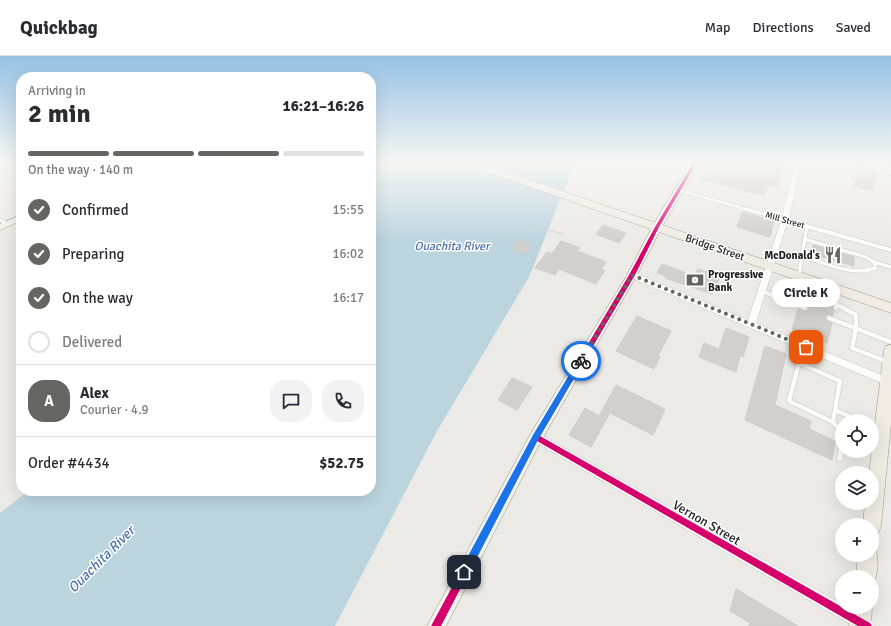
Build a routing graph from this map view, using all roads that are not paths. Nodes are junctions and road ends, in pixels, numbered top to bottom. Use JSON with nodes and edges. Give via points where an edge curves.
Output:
{"nodes":[{"id":1,"x":548,"y":190,"type":"edge"},
{"id":2,"x":792,"y":190,"type":"edge"},
{"id":3,"x":680,"y":191,"type":"joint"},
{"id":4,"x":16,"y":220,"type":"edge"},
{"id":5,"x":785,"y":220,"type":"junction"},
{"id":6,"x":3,"y":224,"type":"edge"},
{"id":7,"x":807,"y":226,"type":"junction"},
{"id":8,"x":657,"y":227,"type":"junction"},
{"id":9,"x":804,"y":239,"type":"junction"},
{"id":10,"x":891,"y":250,"type":"edge"},
{"id":11,"x":802,"y":256,"type":"junction"},
{"id":12,"x":874,"y":262,"type":"junction"},
{"id":13,"x":770,"y":266,"type":"junction"},
{"id":14,"x":891,"y":267,"type":"edge"},
{"id":15,"x":632,"y":275,"type":"junction"},
{"id":16,"x":799,"y":276,"type":"junction"},
{"id":17,"x":815,"y":288,"type":"junction"},
{"id":18,"x":762,"y":291,"type":"junction"},
{"id":19,"x":823,"y":295,"type":"junction"},
{"id":20,"x":777,"y":297,"type":"junction"},
{"id":21,"x":807,"y":297,"type":"dead end"},
{"id":22,"x":822,"y":302,"type":"dead end"},
{"id":23,"x":804,"y":306,"type":"dead end"},
{"id":24,"x":891,"y":308,"type":"edge"},
{"id":25,"x":832,"y":318,"type":"dead end"},
{"id":26,"x":751,"y":324,"type":"junction"},
{"id":27,"x":856,"y":328,"type":"junction"},
{"id":28,"x":891,"y":342,"type":"edge"},
{"id":29,"x":890,"y":356,"type":"edge"},
{"id":30,"x":889,"y":382,"type":"edge"},
{"id":31,"x":836,"y":410,"type":"junction"},
{"id":32,"x":845,"y":414,"type":"edge"},
{"id":33,"x":833,"y":422,"type":"joint"},
{"id":34,"x":536,"y":438,"type":"junction"},
{"id":35,"x":873,"y":518,"type":"edge"},
{"id":36,"x":862,"y":620,"type":"edge"},
{"id":37,"x":436,"y":626,"type":"edge"}],
"edges":[{"from":1,"to":8,"type":"main road","name":"Bridge Street"},
{"from":2,"to":5,"type":"street"},
{"from":3,"to":5,"type":"street","name":"Mill Street"},
{"from":3,"to":8,"type":"street"},
{"from":4,"to":6,"type":"street"},
{"from":5,"to":7,"type":"street","name":"Mill Street"},
{"from":5,"to":13,"type":"street"},
{"from":7,"to":9,"type":"lane"},
{"from":7,"to":10,"type":"street","name":"Mill Street"},
{"from":8,"to":13,"type":"main road","name":"Bridge Street"},
{"from":8,"to":15,"type":"street"},
{"from":9,"to":11,"type":"lane"},
{"from":9,"to":12,"type":"lane","via":[[852,252]]},
{"from":11,"to":12,"type":"lane","via":[[852,271],[864,272],[876,268]]},
{"from":11,"to":16,"type":"lane"},
{"from":12,"to":14,"type":"lane"},
{"from":13,"to":16,"type":"main road","name":"Bridge Street"},
{"from":13,"to":18,"type":"street"},
{"from":15,"to":26,"type":"street"},
{"from":15,"to":34,"type":"street"},
{"from":16,"to":17,"type":"main road","name":"Bridge Street"},
{"from":17,"to":19,"type":"lane"},
{"from":17,"to":20,"type":"lane","via":[[794,290],[782,287]]},
{"from":17,"to":21,"type":"lane"},
{"from":17,"to":24,"type":"main road","name":"Bridge Street"},
{"from":18,"to":20,"type":"lane"},
{"from":18,"to":26,"type":"street"},
{"from":19,"to":22,"type":"lane"},
{"from":19,"to":27,"type":"lane","via":[[836,306],[856,316]]},
{"from":20,"to":23,"type":"lane"},
{"from":25,"to":27,"type":"lane"},
{"from":26,"to":30,"type":"street"},
{"from":27,"to":28,"type":"lane"},
{"from":27,"to":29,"type":"lane","via":[[852,348]]},
{"from":29,"to":30,"type":"main road"},
{"from":30,"to":35,"type":"main road","via":[[880,430]]},
{"from":31,"to":32,"type":"lane"},
{"from":31,"to":33,"type":"lane"},
{"from":31,"to":33,"type":"lane","via":[[840,381],[798,363],[789,401]]},
{"from":34,"to":36,"type":"street","name":"Vernon Street"},
{"from":34,"to":37,"type":"street"}]}
